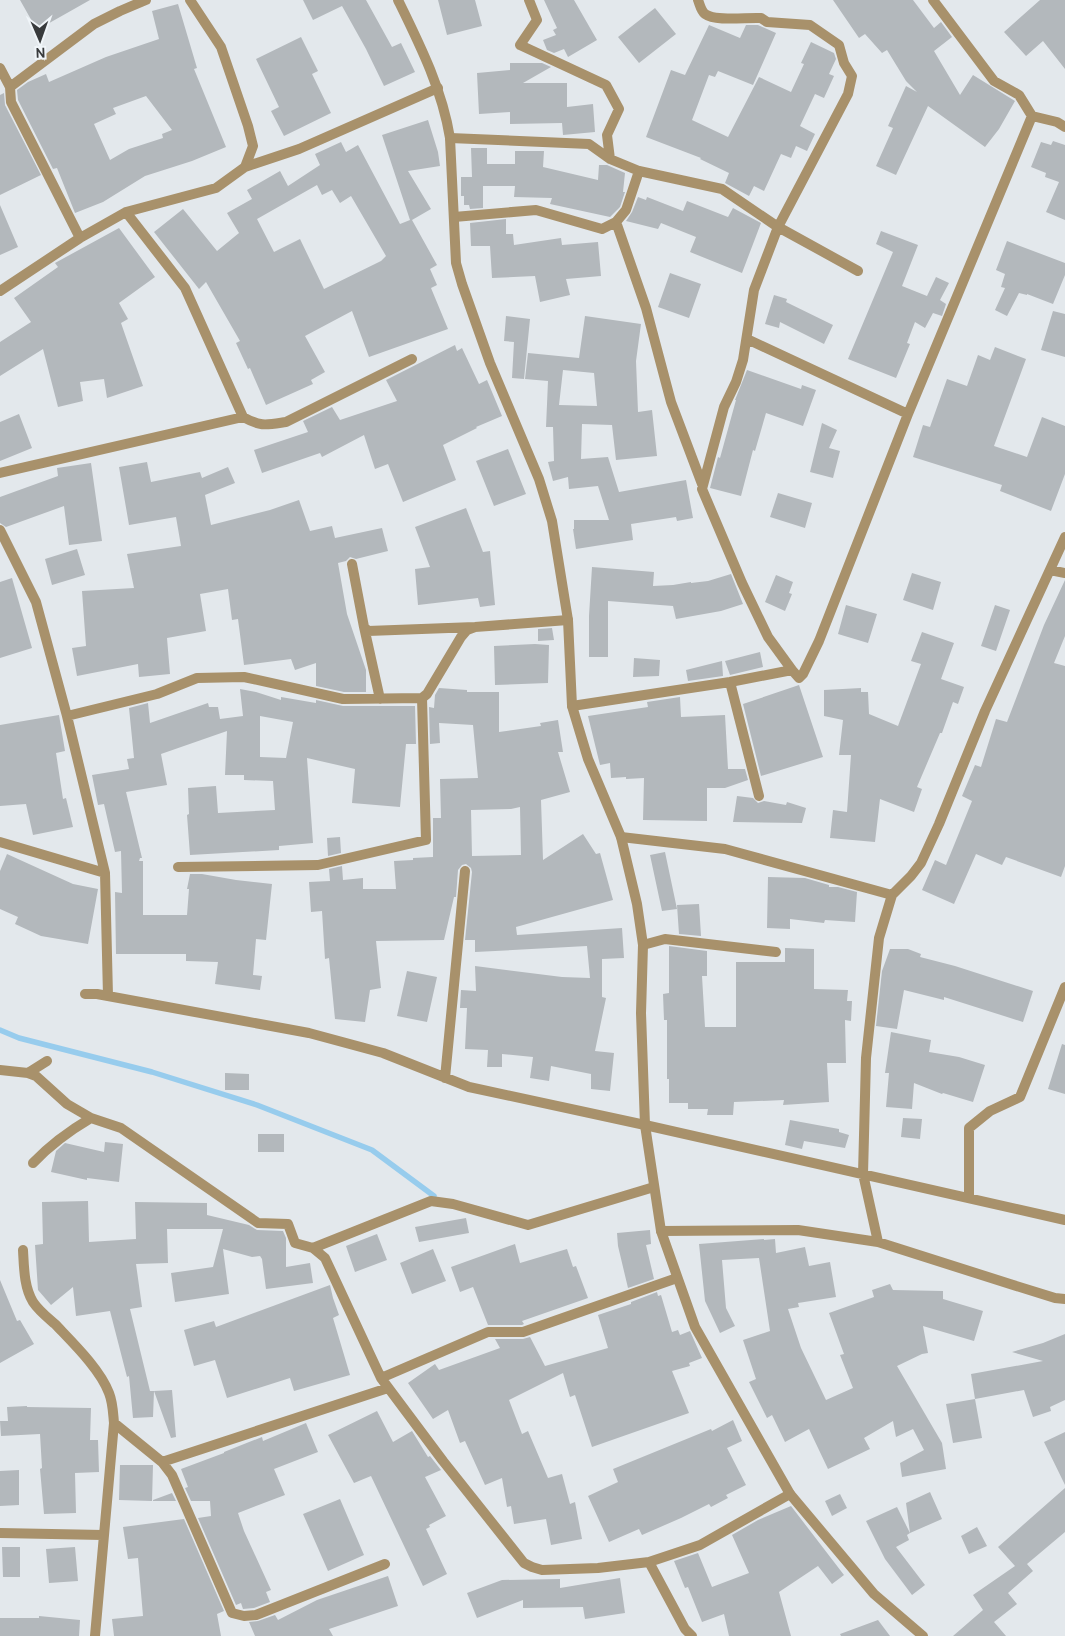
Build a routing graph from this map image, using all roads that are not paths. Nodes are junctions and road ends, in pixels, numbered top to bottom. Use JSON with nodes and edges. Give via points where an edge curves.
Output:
{"nodes":[{"id":1,"x":146,"y":0,"type":"edge"},
{"id":2,"x":190,"y":0,"type":"edge"},
{"id":3,"x":398,"y":0,"type":"edge"},
{"id":4,"x":529,"y":0,"type":"edge"},
{"id":5,"x":698,"y":0,"type":"edge"},
{"id":6,"x":933,"y":0,"type":"edge"},
{"id":7,"x":0,"y":68,"type":"edge"},
{"id":8,"x":10,"y":87,"type":"junction"},
{"id":9,"x":438,"y":88,"type":"junction"},
{"id":10,"x":1032,"y":116,"type":"junction"},
{"id":11,"x":1065,"y":127,"type":"edge"},
{"id":12,"x":450,"y":138,"type":"junction"},
{"id":13,"x":610,"y":159,"type":"junction"},
{"id":14,"x":245,"y":167,"type":"junction"},
{"id":15,"x":639,"y":171,"type":"junction"},
{"id":16,"x":126,"y":212,"type":"junction"},
{"id":17,"x":454,"y":217,"type":"junction"},
{"id":18,"x":616,"y":222,"type":"junction"},
{"id":19,"x":778,"y":227,"type":"junction"},
{"id":20,"x":80,"y":238,"type":"junction"},
{"id":21,"x":858,"y":271,"type":"dead end"},
{"id":22,"x":0,"y":291,"type":"edge"},
{"id":23,"x":747,"y":339,"type":"junction"},
{"id":24,"x":412,"y":358,"type":"dead end"},
{"id":25,"x":908,"y":414,"type":"junction"},
{"id":26,"x":243,"y":417,"type":"junction"},
{"id":27,"x":0,"y":473,"type":"edge"},
{"id":28,"x":702,"y":484,"type":"junction"},
{"id":29,"x":0,"y":530,"type":"edge"},
{"id":30,"x":1065,"y":537,"type":"edge"},
{"id":31,"x":352,"y":564,"type":"dead end"},
{"id":32,"x":1050,"y":570,"type":"junction"},
{"id":33,"x":1065,"y":573,"type":"edge"},
{"id":34,"x":568,"y":620,"type":"junction"},
{"id":35,"x":364,"y":627,"type":"junction"},
{"id":36,"x":475,"y":627,"type":"junction"},
{"id":37,"x":792,"y":670,"type":"junction"},
{"id":38,"x":730,"y":682,"type":"junction"},
{"id":39,"x":422,"y":698,"type":"junction"},
{"id":40,"x":380,"y":699,"type":"junction"},
{"id":41,"x":572,"y":706,"type":"junction"},
{"id":42,"x":67,"y":716,"type":"junction"},
{"id":43,"x":759,"y":796,"type":"dead end"},
{"id":44,"x":621,"y":837,"type":"junction"},
{"id":45,"x":0,"y":842,"type":"edge"},
{"id":46,"x":178,"y":867,"type":"dead end"},
{"id":47,"x":465,"y":871,"type":"dead end"},
{"id":48,"x":105,"y":873,"type":"junction"},
{"id":49,"x":892,"y":895,"type":"junction"},
{"id":50,"x":643,"y":945,"type":"junction"},
{"id":51,"x":776,"y":952,"type":"dead end"},
{"id":52,"x":1065,"y":987,"type":"edge"},
{"id":53,"x":85,"y":994,"type":"dead end"},
{"id":54,"x":108,"y":996,"type":"junction"},
{"id":55,"x":47,"y":1060,"type":"dead end"},
{"id":56,"x":0,"y":1070,"type":"edge"},
{"id":57,"x":28,"y":1073,"type":"junction"},
{"id":58,"x":445,"y":1078,"type":"junction"},
{"id":59,"x":91,"y":1118,"type":"junction"},
{"id":60,"x":645,"y":1125,"type":"junction"},
{"id":61,"x":33,"y":1163,"type":"dead end"},
{"id":62,"x":863,"y":1174,"type":"junction"},
{"id":63,"x":654,"y":1187,"type":"junction"},
{"id":64,"x":969,"y":1198,"type":"junction"},
{"id":65,"x":1065,"y":1220,"type":"edge"},
{"id":66,"x":661,"y":1231,"type":"junction"},
{"id":67,"x":878,"y":1242,"type":"junction"},
{"id":68,"x":313,"y":1248,"type":"junction"},
{"id":69,"x":23,"y":1250,"type":"dead end"},
{"id":70,"x":677,"y":1278,"type":"junction"},
{"id":71,"x":1065,"y":1299,"type":"edge"},
{"id":72,"x":381,"y":1378,"type":"junction"},
{"id":73,"x":388,"y":1388,"type":"junction"},
{"id":74,"x":114,"y":1424,"type":"junction"},
{"id":75,"x":162,"y":1462,"type":"junction"},
{"id":76,"x":790,"y":1494,"type":"junction"},
{"id":77,"x":0,"y":1533,"type":"edge"},
{"id":78,"x":104,"y":1535,"type":"junction"},
{"id":79,"x":649,"y":1562,"type":"junction"},
{"id":80,"x":385,"y":1564,"type":"dead end"},
{"id":81,"x":95,"y":1636,"type":"edge"},
{"id":82,"x":692,"y":1636,"type":"edge"},
{"id":83,"x":924,"y":1636,"type":"edge"}],
"edges":[{"from":1,"to":8,"type":"street","via":[[94,24]]},
{"from":2,"to":14,"type":"street","via":[[221,47],[248,126],[253,146]]},
{"from":3,"to":9,"type":"street"},
{"from":4,"to":13,"type":"street","via":[[537,20],[520,45],[606,85],[619,109],[607,135]]},
{"from":5,"to":19,"type":"street","via":[[701,9],[714,18],[761,18],[767,22],[810,25],[839,45],[844,64],[852,76],[848,94]]},
{"from":6,"to":10,"type":"street","via":[[994,81],[1019,95]]},
{"from":7,"to":8,"type":"street"},
{"from":8,"to":20,"type":"street","via":[[11,102]]},
{"from":9,"to":12,"type":"street"},
{"from":9,"to":14,"type":"street","via":[[299,149]]},
{"from":10,"to":11,"type":"street"},
{"from":10,"to":25,"type":"street"},
{"from":12,"to":13,"type":"street","via":[[589,144]]},
{"from":12,"to":17,"type":"street"},
{"from":13,"to":15,"type":"street"},
{"from":14,"to":16,"type":"street","via":[[216,188]]},
{"from":15,"to":18,"type":"street","via":[[626,210]]},
{"from":15,"to":19,"type":"street","via":[[722,189]]},
{"from":16,"to":20,"type":"street"},
{"from":16,"to":26,"type":"street","via":[[185,288]]},
{"from":17,"to":18,"type":"street","via":[[536,210],[602,229]]},
{"from":17,"to":34,"type":"street","via":[[456,263],[462,284],[490,363],[539,480],[552,522]]},
{"from":18,"to":28,"type":"street","via":[[646,308],[671,402]]},
{"from":19,"to":21,"type":"street"},
{"from":19,"to":23,"type":"street","via":[[754,290]]},
{"from":20,"to":22,"type":"street"},
{"from":23,"to":25,"type":"street"},
{"from":23,"to":28,"type":"street"},
{"from":24,"to":26,"type":"street","via":[[286,422],[256,425]]},
{"from":25,"to":37,"type":"street","via":[[819,641],[803,674],[798,678]]},
{"from":26,"to":27,"type":"street"},
{"from":28,"to":37,"type":"street","via":[[704,496],[768,637]]},
{"from":29,"to":42,"type":"street","via":[[36,602]]},
{"from":30,"to":32,"type":"street"},
{"from":31,"to":35,"type":"street"},
{"from":32,"to":33,"type":"street"},
{"from":32,"to":49,"type":"street","via":[[985,711],[939,824],[912,876]]},
{"from":34,"to":36,"type":"street"},
{"from":34,"to":41,"type":"street"},
{"from":35,"to":36,"type":"street","via":[[368,630]]},
{"from":35,"to":40,"type":"street"},
{"from":36,"to":39,"type":"street","via":[[462,636]]},
{"from":37,"to":38,"type":"street"},
{"from":38,"to":41,"type":"street"},
{"from":38,"to":43,"type":"street"},
{"from":39,"to":40,"type":"street"},
{"from":39,"to":46,"type":"street","via":[[426,840],[318,865]]},
{"from":40,"to":42,"type":"street","via":[[343,699],[244,677],[196,678],[157,694]]},
{"from":41,"to":44,"type":"street","via":[[588,759]]},
{"from":42,"to":48,"type":"street"},
{"from":44,"to":49,"type":"street","via":[[725,849]]},
{"from":44,"to":50,"type":"street"},
{"from":45,"to":48,"type":"street"},
{"from":47,"to":58,"type":"street"},
{"from":48,"to":54,"type":"street"},
{"from":49,"to":62,"type":"street","via":[[879,938],[866,1058]]},
{"from":50,"to":51,"type":"street","via":[[665,939]]},
{"from":50,"to":60,"type":"street","via":[[641,1013]]},
{"from":52,"to":64,"type":"street","via":[[1020,1096],[990,1111],[969,1128]]},
{"from":53,"to":54,"type":"street"},
{"from":54,"to":58,"type":"street","via":[[309,1033],[384,1053]]},
{"from":55,"to":57,"type":"street"},
{"from":56,"to":57,"type":"street"},
{"from":57,"to":59,"type":"street","via":[[36,1076],[67,1104]]},
{"from":58,"to":60,"type":"street","via":[[469,1087]]},
{"from":59,"to":61,"type":"street","via":[[50,1145]]},
{"from":59,"to":68,"type":"street","via":[[121,1128],[258,1223],[288,1224],[295,1243]]},
{"from":60,"to":62,"type":"street"},
{"from":60,"to":63,"type":"street"},
{"from":62,"to":64,"type":"street"},
{"from":62,"to":67,"type":"street"},
{"from":63,"to":66,"type":"street"},
{"from":63,"to":68,"type":"street","via":[[528,1225],[454,1204],[431,1201]]},
{"from":64,"to":65,"type":"street"},
{"from":66,"to":67,"type":"street","via":[[798,1230]]},
{"from":66,"to":70,"type":"street"},
{"from":67,"to":71,"type":"street"},
{"from":68,"to":72,"type":"street","via":[[326,1258]]},
{"from":69,"to":74,"type":"street","via":[[24,1276],[34,1303],[99,1374],[113,1405]]},
{"from":70,"to":72,"type":"street","via":[[523,1332],[488,1332]]},
{"from":70,"to":76,"type":"street","via":[[695,1327]]},
{"from":72,"to":73,"type":"street"},
{"from":73,"to":75,"type":"street"},
{"from":73,"to":79,"type":"street","via":[[524,1563],[542,1570]]},
{"from":74,"to":75,"type":"street"},
{"from":74,"to":78,"type":"street"},
{"from":75,"to":80,"type":"street","via":[[176,1483],[232,1613],[256,1615]]},
{"from":76,"to":79,"type":"street","via":[[700,1545]]},
{"from":76,"to":83,"type":"street","via":[[874,1594]]},
{"from":77,"to":78,"type":"street"},
{"from":78,"to":81,"type":"street"},
{"from":79,"to":82,"type":"street","via":[[685,1629]]}]}
